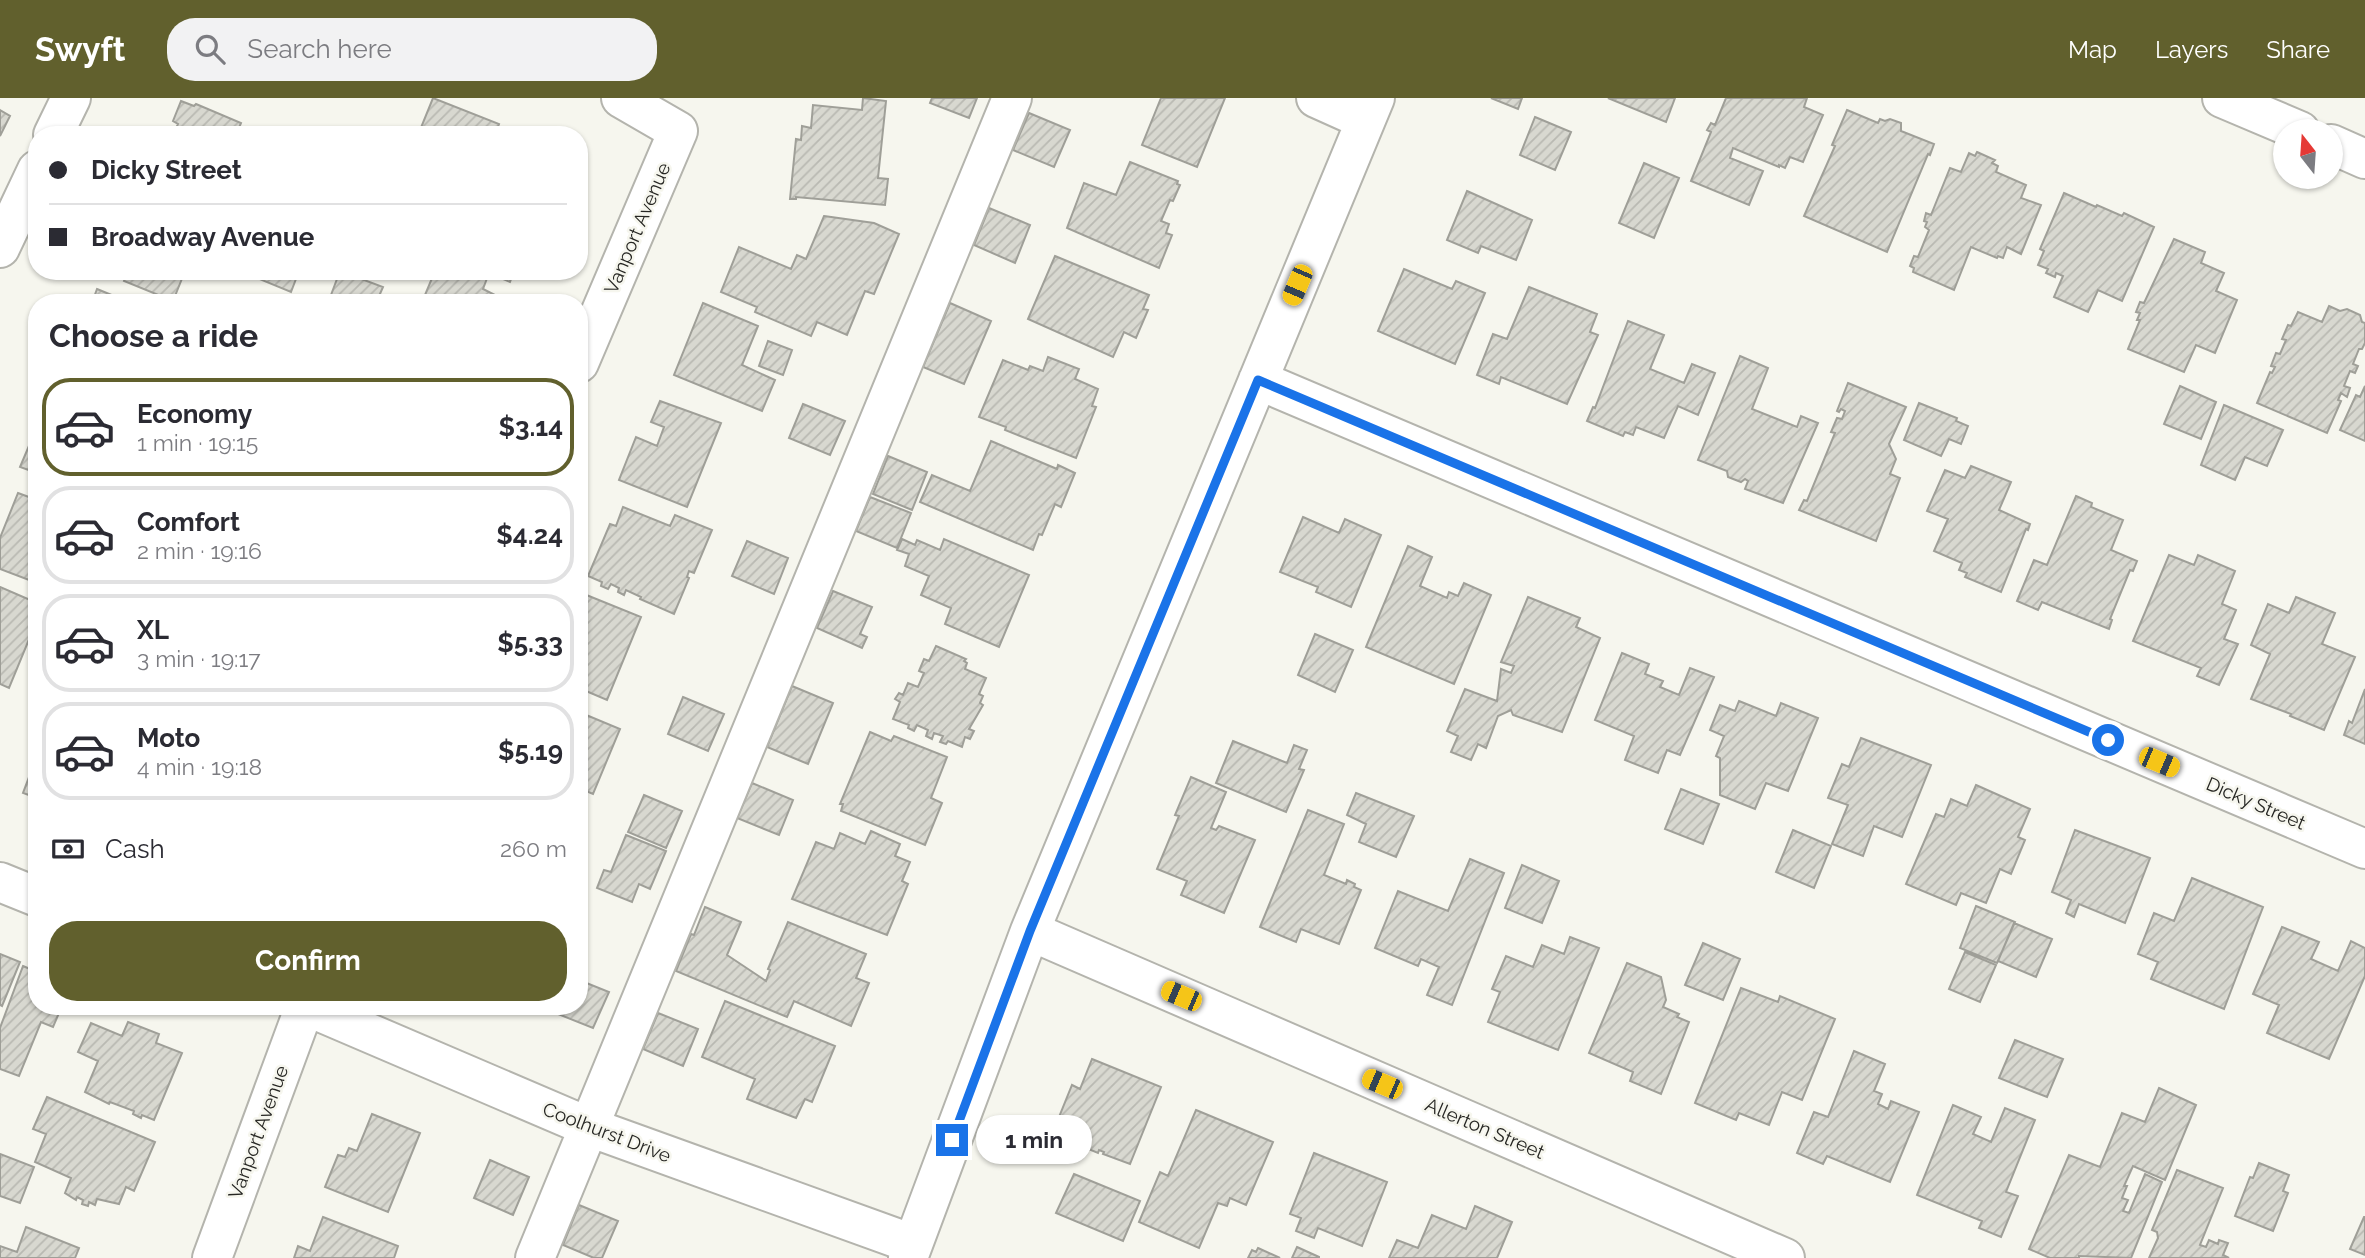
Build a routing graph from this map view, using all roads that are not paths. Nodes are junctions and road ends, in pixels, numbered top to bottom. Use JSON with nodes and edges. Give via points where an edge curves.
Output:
{"nodes":[{"id":1,"x":71,"y":98,"type":"edge"},
{"id":2,"x":621,"y":98,"type":"edge"},
{"id":3,"x":1012,"y":98,"type":"edge"},
{"id":4,"x":1316,"y":98,"type":"edge"},
{"id":5,"x":2222,"y":98,"type":"edge"},
{"id":6,"x":1370,"y":109,"type":"edge"},
{"id":7,"x":2273,"y":119,"type":"edge"},
{"id":8,"x":57,"y":126,"type":"edge"},
{"id":9,"x":2343,"y":149,"type":"edge"},
{"id":10,"x":2365,"y":159,"type":"edge"},
{"id":11,"x":28,"y":189,"type":"edge"},
{"id":12,"x":0,"y":248,"type":"edge"},
{"id":13,"x":588,"y":342,"type":"edge"},
{"id":14,"x":1258,"y":380,"type":"junction"},
{"id":15,"x":2365,"y":849,"type":"edge"},
{"id":16,"x":0,"y":882,"type":"edge"},
{"id":17,"x":28,"y":893,"type":"edge"},
{"id":18,"x":1030,"y":931,"type":"junction"},
{"id":19,"x":302,"y":1015,"type":"edge"},
{"id":20,"x":326,"y":1015,"type":"edge"},
{"id":21,"x":589,"y":1127,"type":"junction"},
{"id":22,"x":911,"y":1251,"type":"edge"},
{"id":23,"x":212,"y":1258,"type":"edge"},
{"id":24,"x":535,"y":1258,"type":"edge"},
{"id":25,"x":1785,"y":1258,"type":"edge"}],
"edges":[{"from":1,"to":8,"type":"street"},
{"from":2,"to":13,"type":"street","name":"Vanport Avenue","via":[[678,131]]},
{"from":3,"to":21,"type":"street"},
{"from":4,"to":6,"type":"street"},
{"from":5,"to":7,"type":"street"},
{"from":6,"to":14,"type":"street"},
{"from":9,"to":10,"type":"street"},
{"from":11,"to":12,"type":"street"},
{"from":14,"to":15,"type":"street","name":"Dicky Street"},
{"from":14,"to":18,"type":"street"},
{"from":16,"to":17,"type":"street"},
{"from":18,"to":22,"type":"street"},
{"from":18,"to":25,"type":"street","name":"Allerton Street"},
{"from":19,"to":23,"type":"street","name":"Vanport Avenue"},
{"from":20,"to":21,"type":"street","name":"Coolhurst Drive"},
{"from":21,"to":22,"type":"street","name":"Coolhurst Drive"},
{"from":21,"to":24,"type":"street"}]}
